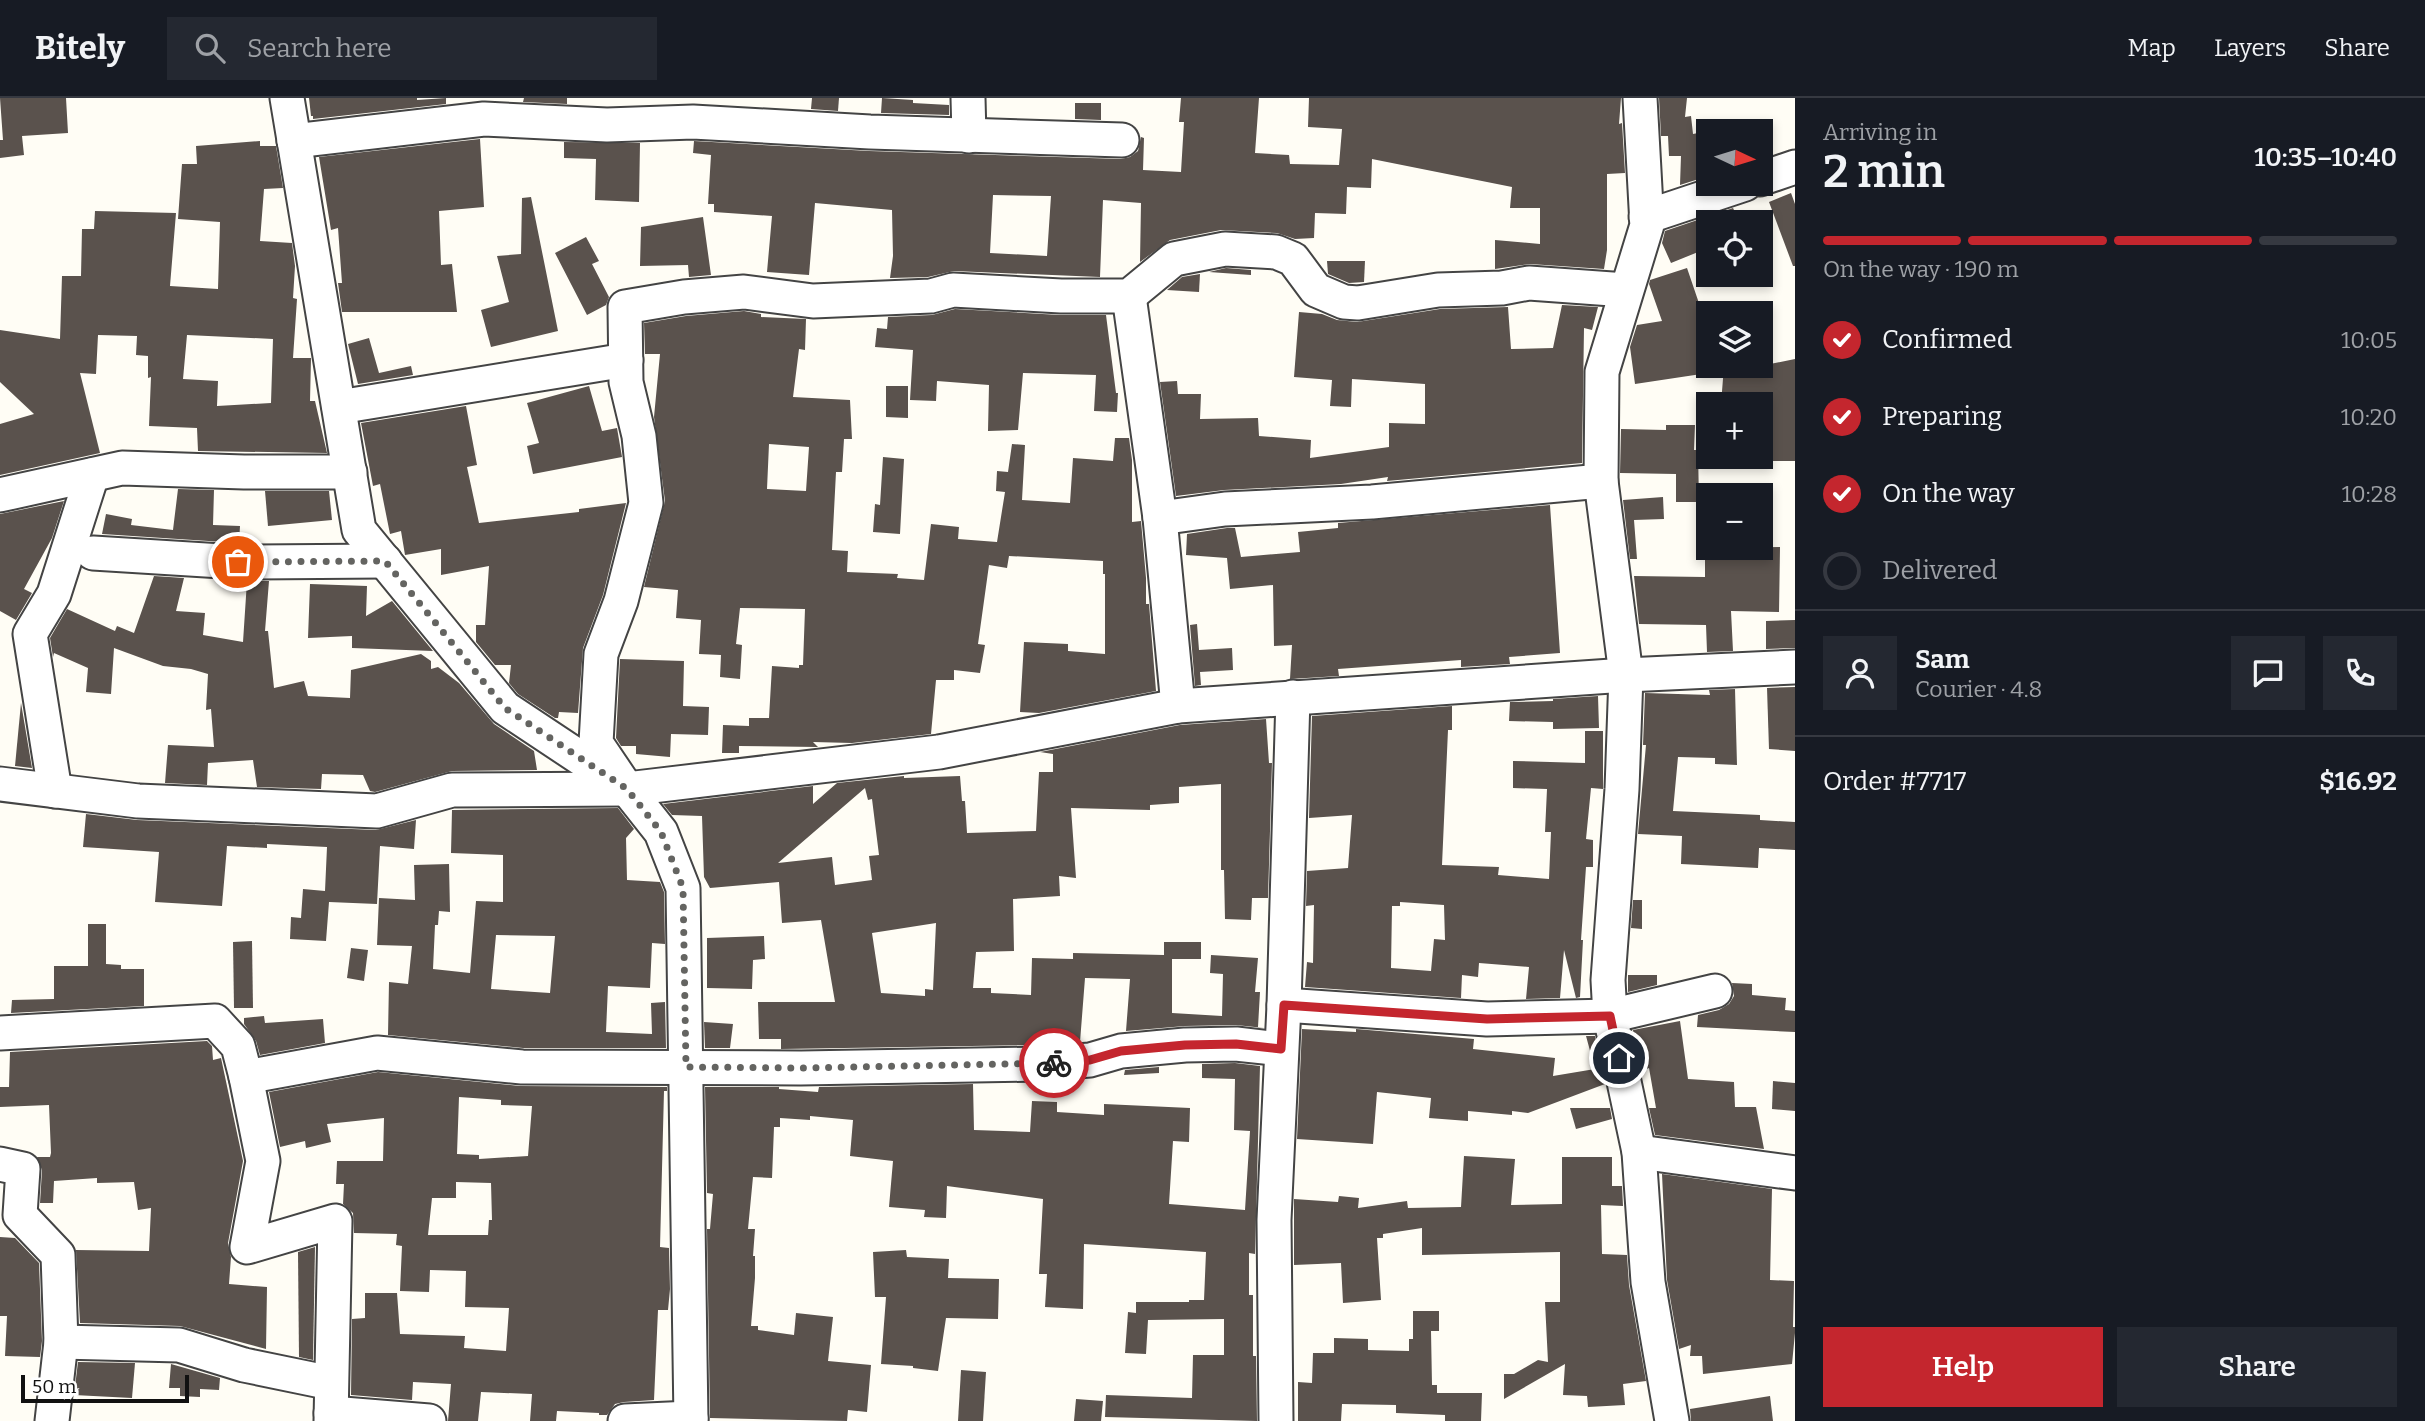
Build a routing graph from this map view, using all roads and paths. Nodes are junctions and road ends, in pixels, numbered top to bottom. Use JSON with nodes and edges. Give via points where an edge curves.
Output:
{"nodes":[{"id":1,"x":287,"y":98,"type":"edge"},
{"id":2,"x":968,"y":98,"type":"edge"},
{"id":3,"x":1640,"y":98,"type":"edge"},
{"id":4,"x":969,"y":136,"type":"junction"},
{"id":5,"x":1122,"y":140,"type":"dead end"},
{"id":6,"x":294,"y":141,"type":"junction"},
{"id":7,"x":1795,"y":167,"type":"edge"},
{"id":8,"x":1773,"y":174,"type":"edge"},
{"id":9,"x":1709,"y":196,"type":"edge"},
{"id":10,"x":1646,"y":217,"type":"junction"},
{"id":11,"x":1626,"y":290,"type":"junction"},
{"id":12,"x":1129,"y":296,"type":"junction"},
{"id":13,"x":626,"y":360,"type":"junction"},
{"id":14,"x":339,"y":407,"type":"junction"},
{"id":15,"x":350,"y":472,"type":"junction"},
{"id":16,"x":92,"y":475,"type":"junction"},
{"id":17,"x":1601,"y":481,"type":"junction"},
{"id":18,"x":0,"y":495,"type":"edge"},
{"id":19,"x":1160,"y":518,"type":"junction"},
{"id":20,"x":93,"y":553,"type":"dead end"},
{"id":21,"x":385,"y":561,"type":"junction"},
{"id":22,"x":1795,"y":667,"type":"edge"},
{"id":23,"x":1626,"y":675,"type":"junction"},
{"id":24,"x":1293,"y":697,"type":"junction"},
{"id":25,"x":1178,"y":706,"type":"junction"},
{"id":26,"x":0,"y":783,"type":"edge"},
{"id":27,"x":627,"y":789,"type":"junction"},
{"id":28,"x":55,"y":791,"type":"junction"},
{"id":29,"x":1715,"y":991,"type":"dead end"},
{"id":30,"x":1284,"y":1005,"type":"junction"},
{"id":31,"x":1610,"y":1016,"type":"junction"},
{"id":32,"x":0,"y":1033,"type":"edge"},
{"id":33,"x":1281,"y":1049,"type":"junction"},
{"id":34,"x":686,"y":1067,"type":"junction"},
{"id":35,"x":246,"y":1077,"type":"junction"},
{"id":36,"x":1639,"y":1152,"type":"junction"},
{"id":37,"x":0,"y":1164,"type":"edge"},
{"id":38,"x":1795,"y":1173,"type":"edge"},
{"id":39,"x":61,"y":1342,"type":"junction"},
{"id":40,"x":331,"y":1406,"type":"edge"},
{"id":41,"x":691,"y":1420,"type":"edge"},
{"id":42,"x":52,"y":1421,"type":"edge"},
{"id":43,"x":429,"y":1421,"type":"edge"},
{"id":44,"x":625,"y":1421,"type":"edge"},
{"id":45,"x":1276,"y":1421,"type":"edge"},
{"id":46,"x":1672,"y":1421,"type":"edge"}],
"edges":[{"from":1,"to":6,"type":"street"},
{"from":2,"to":4,"type":"street"},
{"from":3,"to":10,"type":"street"},
{"from":4,"to":5,"type":"street"},
{"from":4,"to":6,"type":"street","via":[[694,122],[607,125],[484,119]]},
{"from":6,"to":14,"type":"street"},
{"from":7,"to":8,"type":"street"},
{"from":9,"to":10,"type":"street"},
{"from":10,"to":11,"type":"street"},
{"from":11,"to":12,"type":"street","via":[[1529,283],[1345,302],[1316,290],[1293,259],[1276,252],[1225,249],[1174,258]]},
{"from":11,"to":17,"type":"street","via":[[1602,372]]},
{"from":12,"to":13,"type":"street","via":[[953,290],[931,296],[813,301],[744,292],[684,297],[625,307]]},
{"from":12,"to":19,"type":"street"},
{"from":13,"to":14,"type":"street"},
{"from":13,"to":27,"type":"street","via":[[646,503],[621,601],[601,654],[596,743]]},
{"from":14,"to":15,"type":"street"},
{"from":15,"to":16,"type":"street","via":[[122,468]]},
{"from":15,"to":21,"type":"street","via":[[359,530]]},
{"from":16,"to":18,"type":"street"},
{"from":16,"to":28,"type":"street","via":[[54,594],[30,634]]},
{"from":17,"to":19,"type":"street","via":[[1398,500],[1225,509]]},
{"from":17,"to":23,"type":"street"},
{"from":19,"to":25,"type":"street"},
{"from":20,"to":21,"type":"street","via":[[238,562]]},
{"from":21,"to":27,"type":"street","via":[[505,708]]},
{"from":22,"to":23,"type":"street"},
{"from":23,"to":24,"type":"street"},
{"from":23,"to":31,"type":"street","via":[[1608,980]]},
{"from":24,"to":25,"type":"street"},
{"from":24,"to":30,"type":"street"},
{"from":25,"to":27,"type":"street","via":[[939,752]]},
{"from":26,"to":28,"type":"street"},
{"from":27,"to":28,"type":"street","via":[[452,790],[377,811],[138,801]]},
{"from":27,"to":34,"type":"street","via":[[661,832],[683,888]]},
{"from":29,"to":31,"type":"street"},
{"from":30,"to":31,"type":"street","via":[[1487,1019]]},
{"from":30,"to":33,"type":"street"},
{"from":31,"to":36,"type":"street"},
{"from":32,"to":35,"type":"street","via":[[215,1021],[238,1046]]},
{"from":33,"to":34,"type":"street","via":[[1185,1045],[1039,1064]]},
{"from":33,"to":45,"type":"street","via":[[1273,1220]]},
{"from":34,"to":35,"type":"street","via":[[522,1067],[377,1053]]},
{"from":34,"to":41,"type":"street"},
{"from":35,"to":40,"type":"street","via":[[263,1161],[247,1247],[335,1221]]},
{"from":36,"to":38,"type":"street"},
{"from":36,"to":46,"type":"street","via":[[1648,1282]]},
{"from":37,"to":39,"type":"street","via":[[23,1168],[20,1215],[58,1255]]},
{"from":39,"to":40,"type":"street","via":[[179,1345],[244,1365]]},
{"from":39,"to":42,"type":"street"},
{"from":40,"to":43,"type":"street"},
{"from":41,"to":44,"type":"street"}]}
